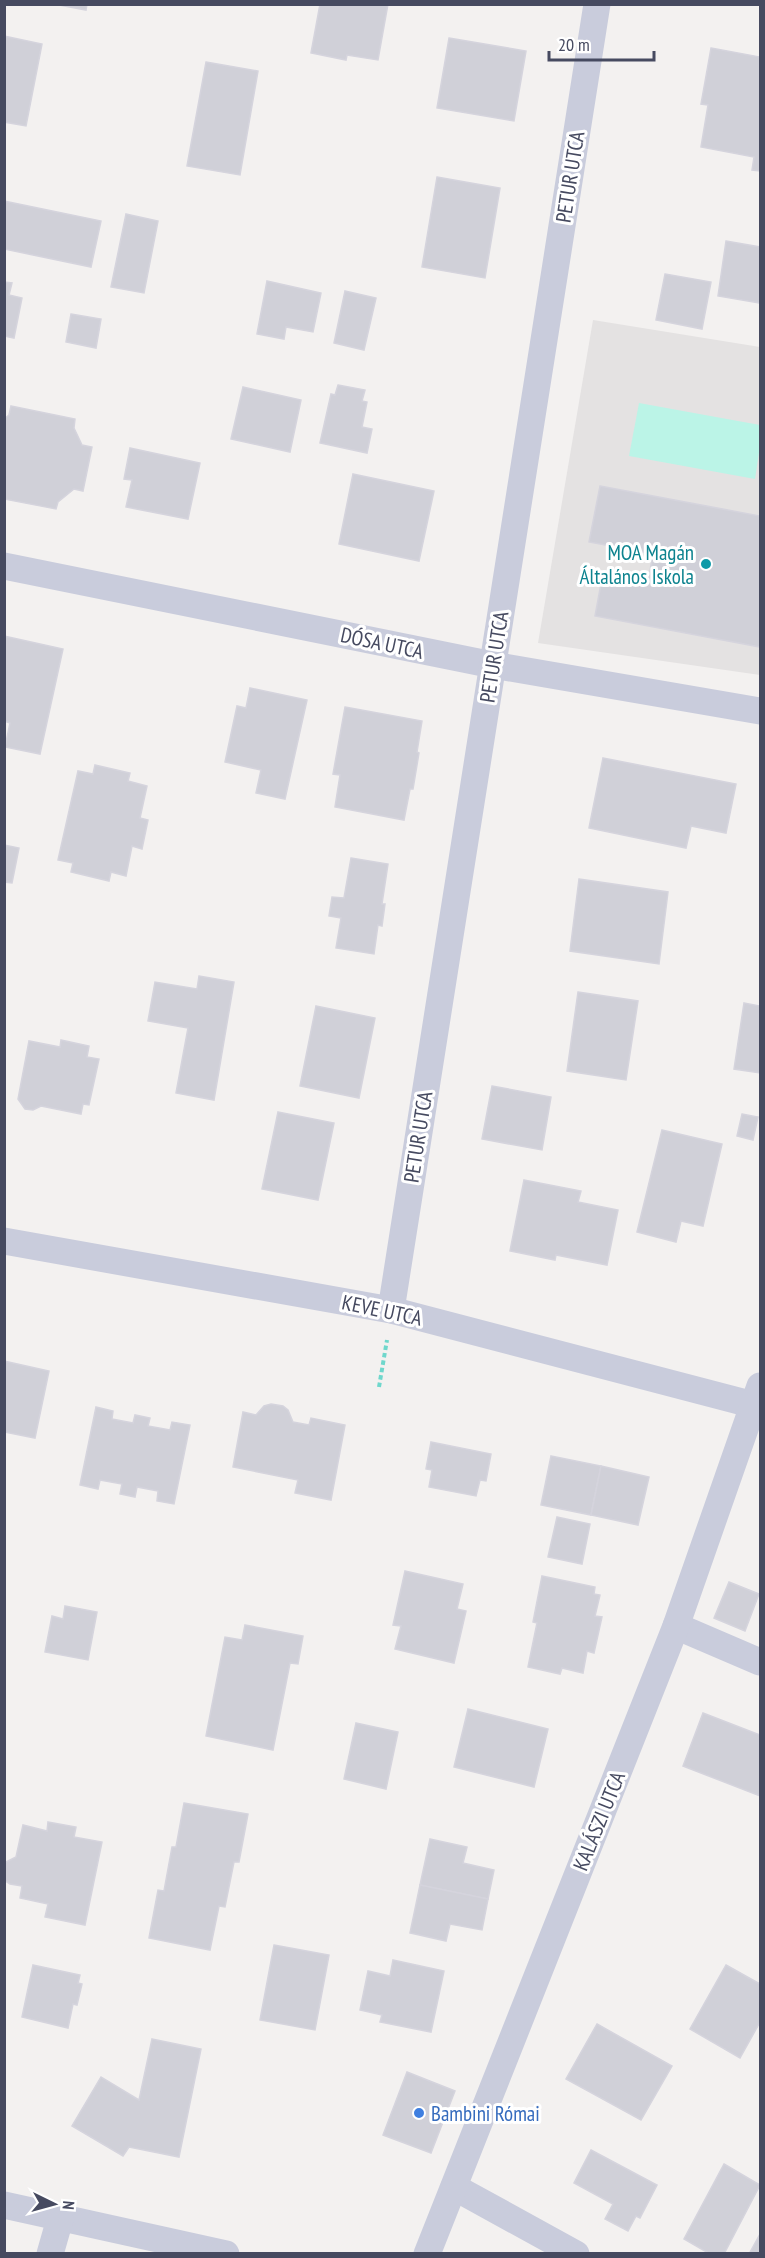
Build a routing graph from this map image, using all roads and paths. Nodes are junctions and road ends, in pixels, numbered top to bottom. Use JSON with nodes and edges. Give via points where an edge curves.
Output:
{"nodes":[{"id":1,"x":597,"y":4,"type":"edge"},
{"id":2,"x":4,"y":566,"type":"edge"},
{"id":3,"x":493,"y":665,"type":"junction"},
{"id":4,"x":760,"y":711,"type":"edge"},
{"id":5,"x":4,"y":1241,"type":"edge"},
{"id":6,"x":391,"y":1310,"type":"junction"},
{"id":7,"x":379,"y":1387,"type":"dead end"},
{"id":8,"x":757,"y":1395,"type":"edge"},
{"id":9,"x":676,"y":1626,"type":"junction"},
{"id":10,"x":760,"y":1662,"type":"edge"},
{"id":11,"x":454,"y":2187,"type":"junction"},
{"id":12,"x":4,"y":2205,"type":"edge"},
{"id":13,"x":60,"y":2219,"type":"junction"},
{"id":14,"x":50,"y":2253,"type":"edge"},
{"id":15,"x":226,"y":2253,"type":"edge"},
{"id":16,"x":427,"y":2253,"type":"edge"},
{"id":17,"x":576,"y":2253,"type":"edge"}],
"edges":[{"from":1,"to":3,"type":"street","name":"PETUR UTCA"},
{"from":2,"to":3,"type":"street","name":"DÓSA UTCA"},
{"from":3,"to":4,"type":"street","name":"DÓSA UTCA"},
{"from":3,"to":6,"type":"street","name":"PETUR UTCA"},
{"from":5,"to":6,"type":"street","name":"KEVE UTCA"},
{"from":6,"to":7,"type":"path"},
{"from":6,"to":8,"type":"street","name":"KEVE UTCA"},
{"from":8,"to":9,"type":"street","name":"KALÁSZI UTCA"},
{"from":9,"to":10,"type":"street"},
{"from":9,"to":11,"type":"street","name":"KALÁSZI UTCA"},
{"from":11,"to":16,"type":"street","name":"KALÁSZI UTCA"},
{"from":11,"to":17,"type":"street"},
{"from":12,"to":13,"type":"street"},
{"from":13,"to":14,"type":"street"},
{"from":13,"to":15,"type":"street"}]}
